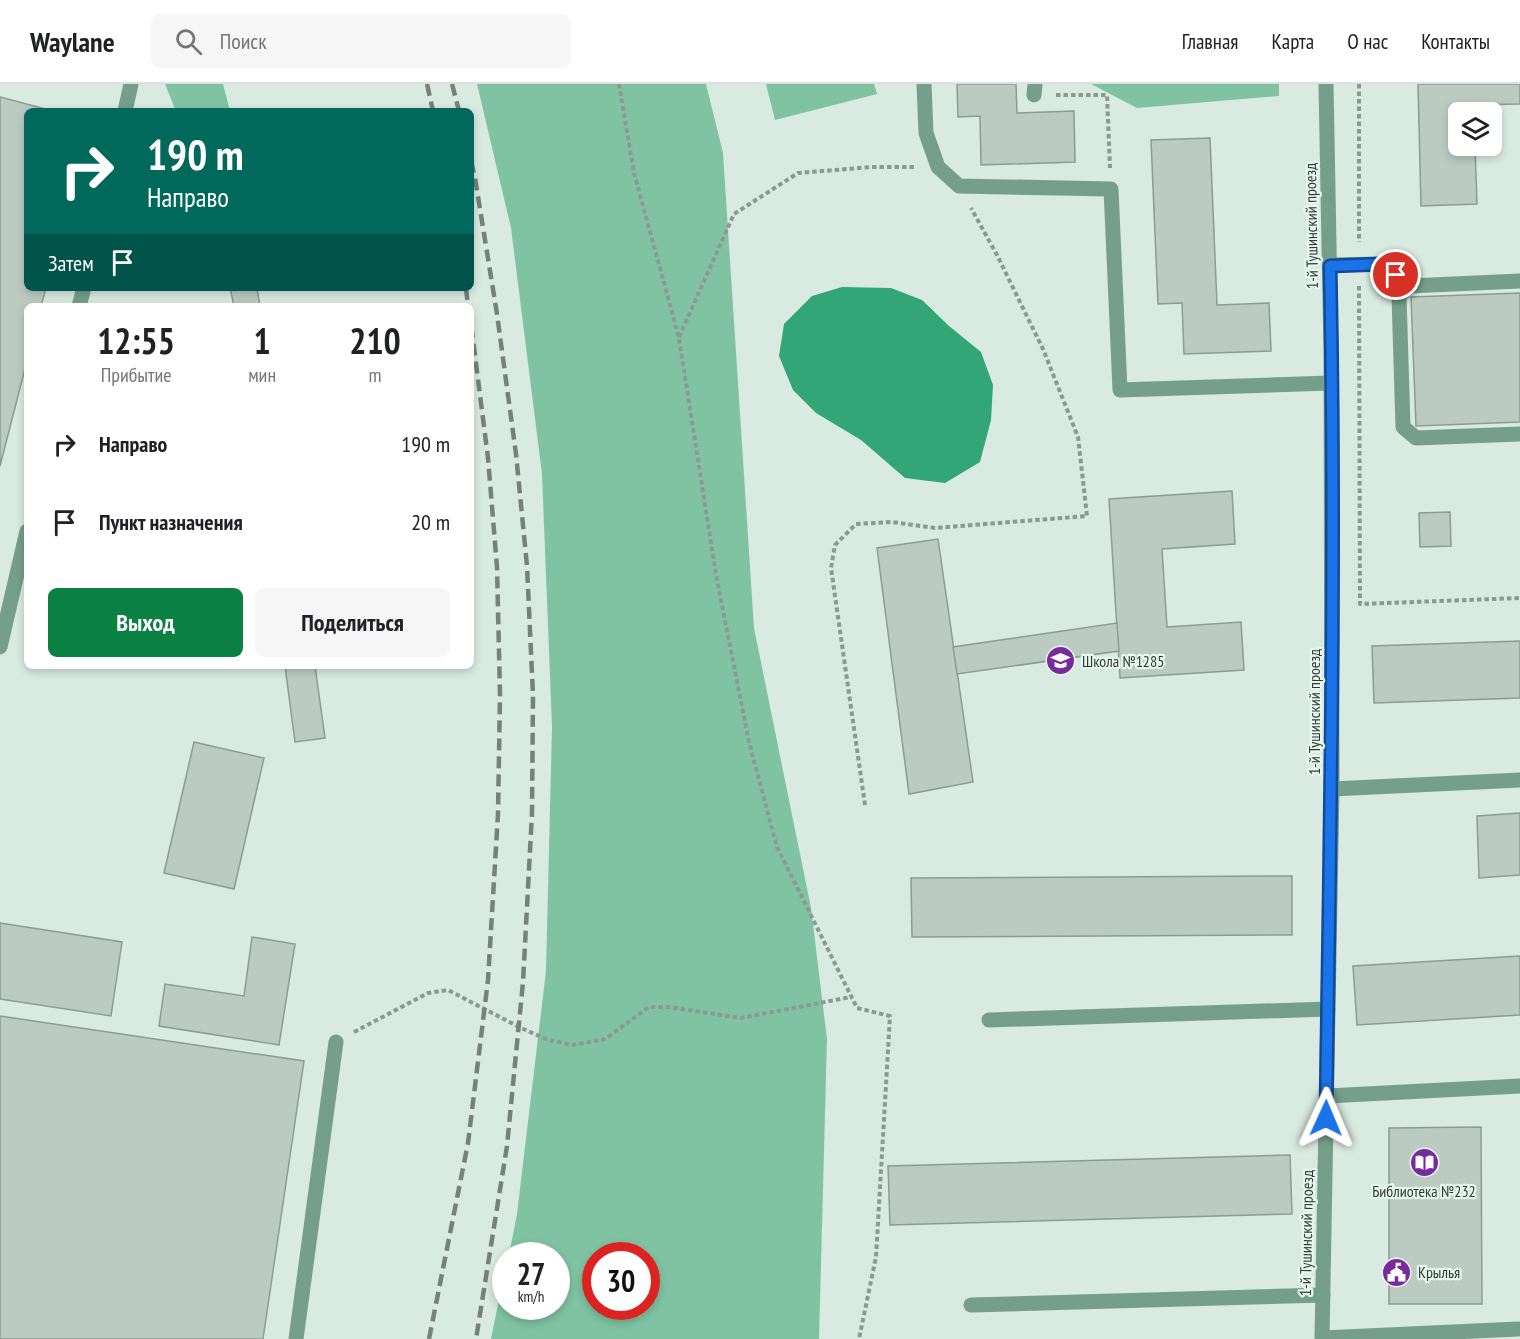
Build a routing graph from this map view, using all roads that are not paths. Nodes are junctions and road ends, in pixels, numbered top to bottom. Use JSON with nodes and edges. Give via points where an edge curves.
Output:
{"nodes":[{"id":1,"x":131,"y":84,"type":"edge"},
{"id":2,"x":924,"y":84,"type":"edge"},
{"id":3,"x":1326,"y":84,"type":"edge"},
{"id":4,"x":126,"y":108,"type":"edge"},
{"id":5,"x":1330,"y":266,"type":"junction"},
{"id":6,"x":1520,"y":281,"type":"edge"},
{"id":7,"x":1410,"y":286,"type":"junction"},
{"id":8,"x":1331,"y":382,"type":"junction"},
{"id":9,"x":1520,"y":434,"type":"edge"},
{"id":10,"x":24,"y":544,"type":"edge"},
{"id":11,"x":0,"y":647,"type":"edge"},
{"id":12,"x":1520,"y":780,"type":"edge"},
{"id":13,"x":1332,"y":789,"type":"junction"},
{"id":14,"x":1328,"y":1009,"type":"junction"},
{"id":15,"x":989,"y":1020,"type":"dead end"},
{"id":16,"x":336,"y":1042,"type":"road end"},
{"id":17,"x":1520,"y":1086,"type":"edge"},
{"id":18,"x":1327,"y":1096,"type":"junction"},
{"id":19,"x":1323,"y":1295,"type":"junction"},
{"id":20,"x":971,"y":1305,"type":"dead end"},
{"id":21,"x":1515,"y":1332,"type":"edge"},
{"id":22,"x":1323,"y":1338,"type":"edge"},
{"id":23,"x":296,"y":1339,"type":"edge"}],
"edges":[{"from":1,"to":4,"type":"street"},
{"from":2,"to":8,"type":"street","via":[[926,133],[938,167],[959,186],[1111,189],[1120,390]]},
{"from":3,"to":5,"type":"street","name":"1-й Тушинский проезд"},
{"from":5,"to":7,"type":"street","via":[[1382,264]]},
{"from":5,"to":8,"type":"street","name":"1-й Тушинский проезд"},
{"from":6,"to":7,"type":"street"},
{"from":7,"to":9,"type":"street","via":[[1399,296],[1403,427],[1416,438]]},
{"from":8,"to":13,"type":"street","name":"1-й Тушинский проезд"},
{"from":10,"to":11,"type":"street"},
{"from":12,"to":13,"type":"street"},
{"from":13,"to":14,"type":"street","name":"1-й Тушинский проезд"},
{"from":14,"to":15,"type":"street"},
{"from":14,"to":18,"type":"street","name":"1-й Тушинский проезд"},
{"from":16,"to":23,"type":"street"},
{"from":17,"to":18,"type":"street"},
{"from":18,"to":19,"type":"street","name":"1-й Тушинский проезд"},
{"from":19,"to":20,"type":"street"},
{"from":19,"to":22,"type":"street","name":"1-й Тушинский проезд"},
{"from":21,"to":22,"type":"street"}]}
